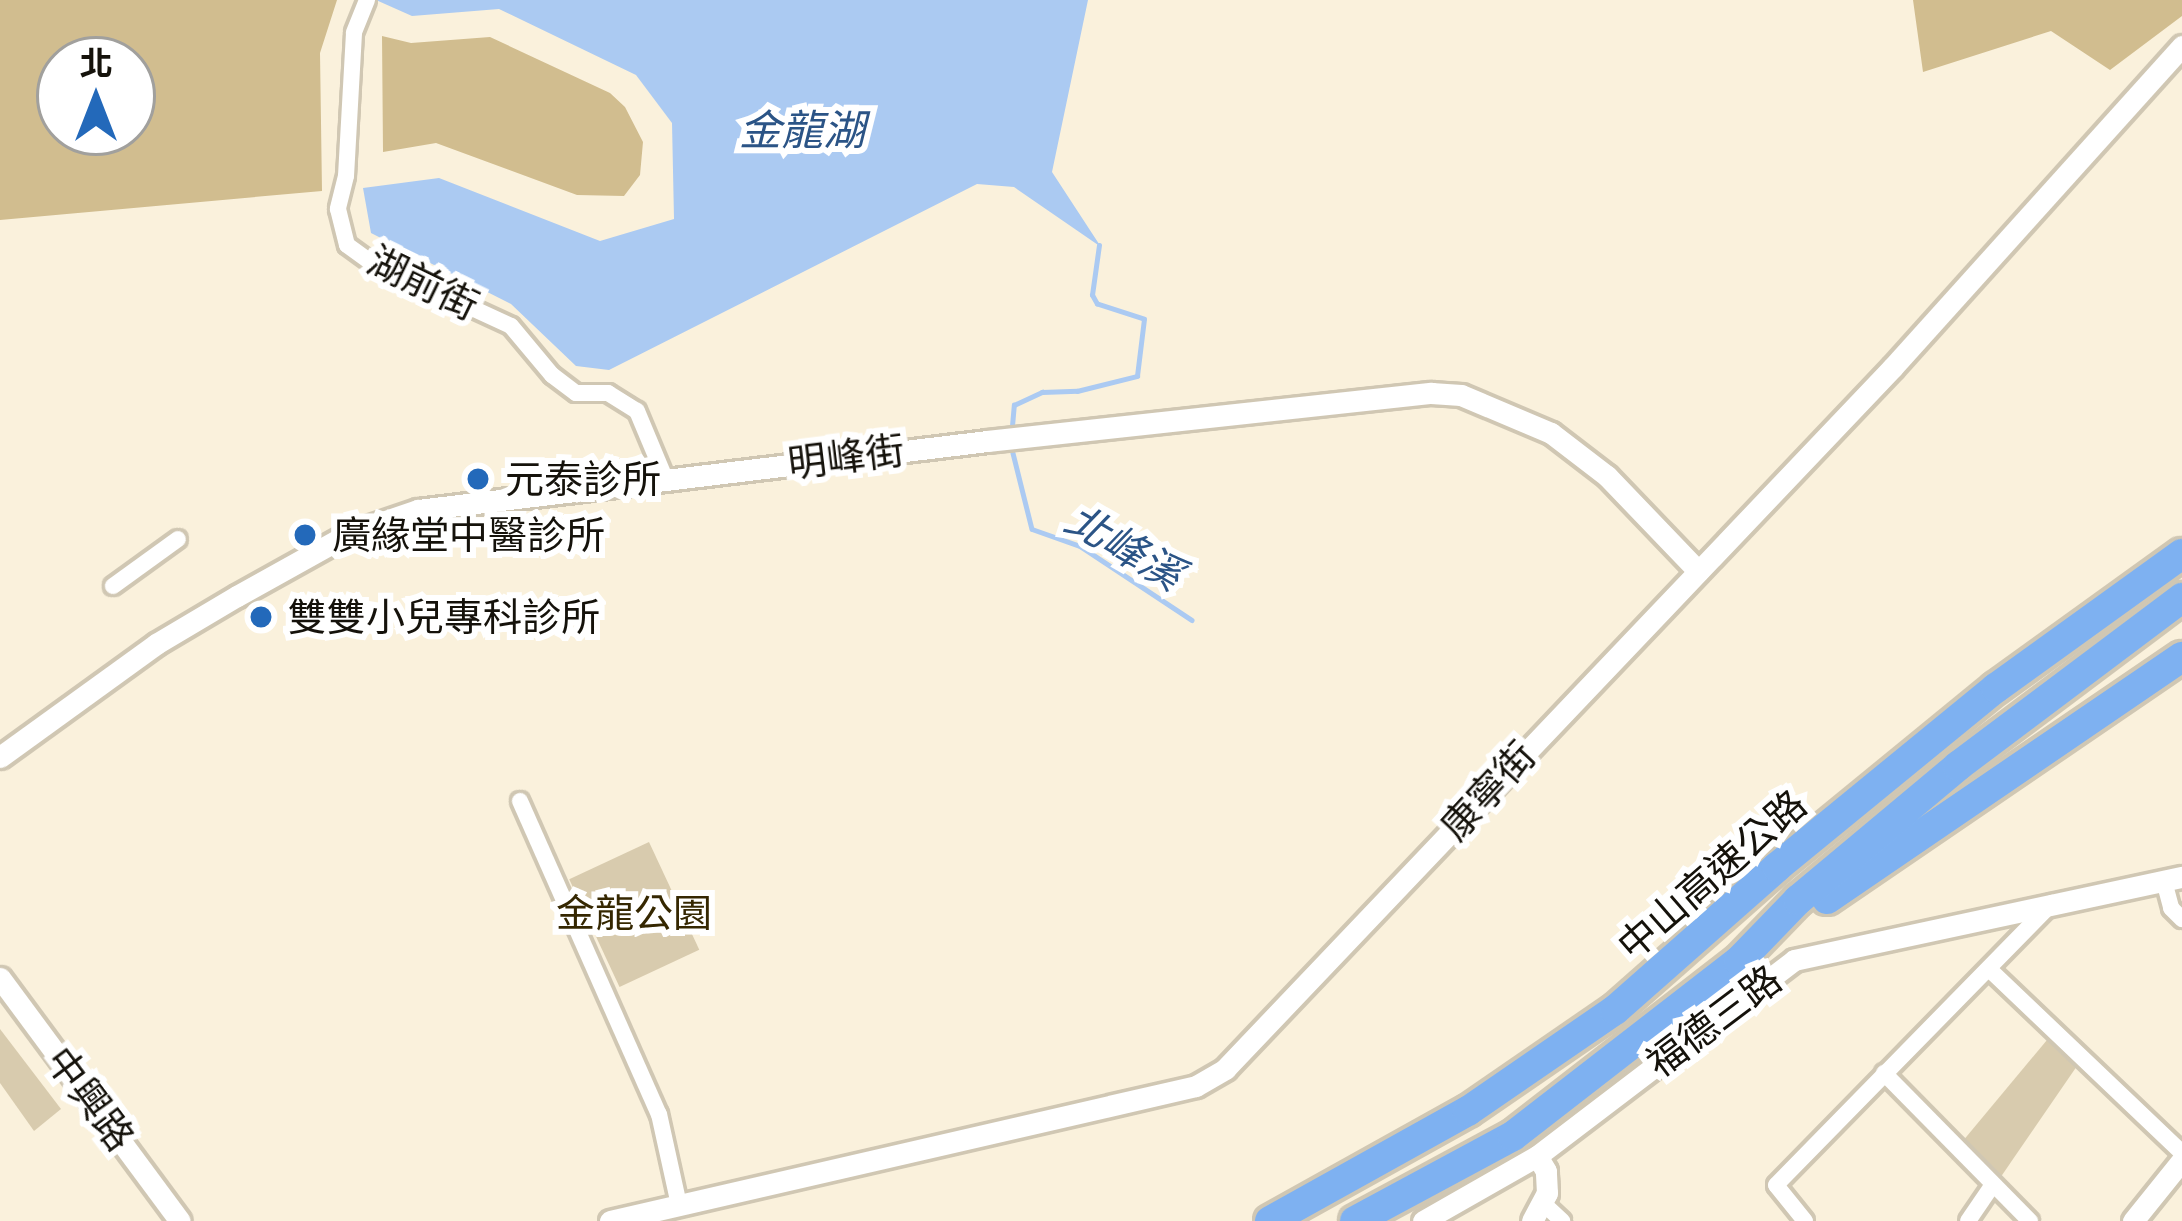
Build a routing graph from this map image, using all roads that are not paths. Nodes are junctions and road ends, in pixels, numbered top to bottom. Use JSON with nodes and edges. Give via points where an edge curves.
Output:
{"nodes":[{"id":1,"x":366,"y":2,"type":"edge"},
{"id":2,"x":2182,"y":46,"type":"edge"},
{"id":3,"x":665,"y":478,"type":"junction"},
{"id":4,"x":178,"y":539,"type":"dead end"},
{"id":5,"x":2182,"y":554,"type":"edge"},
{"id":6,"x":1698,"y":571,"type":"junction"},
{"id":7,"x":113,"y":586,"type":"dead end"},
{"id":8,"x":2182,"y":598,"type":"edge"},
{"id":9,"x":2182,"y":657,"type":"edge"},
{"id":10,"x":0,"y":757,"type":"edge"},
{"id":11,"x":520,"y":801,"type":"dead end"},
{"id":12,"x":2173,"y":879,"type":"edge"},
{"id":13,"x":2053,"y":902,"type":"junction"},
{"id":14,"x":2182,"y":919,"type":"edge"},
{"id":15,"x":1738,"y":961,"type":"junction"},
{"id":16,"x":1989,"y":969,"type":"junction"},
{"id":17,"x":0,"y":978,"type":"edge"},
{"id":18,"x":1884,"y":1073,"type":"junction"},
{"id":19,"x":1538,"y":1156,"type":"junction"},
{"id":20,"x":2182,"y":1156,"type":"edge"},
{"id":21,"x":1992,"y":1186,"type":"junction"},
{"id":22,"x":680,"y":1204,"type":"junction"},
{"id":23,"x":1538,"y":1213,"type":"edge"},
{"id":24,"x":180,"y":1221,"type":"edge"},
{"id":25,"x":610,"y":1221,"type":"edge"},
{"id":26,"x":1270,"y":1221,"type":"edge"},
{"id":27,"x":1355,"y":1221,"type":"edge"},
{"id":28,"x":1423,"y":1221,"type":"edge"},
{"id":29,"x":1562,"y":1221,"type":"edge"},
{"id":30,"x":1805,"y":1221,"type":"edge"},
{"id":31,"x":1968,"y":1221,"type":"edge"},
{"id":32,"x":2030,"y":1221,"type":"edge"},
{"id":33,"x":2133,"y":1221,"type":"edge"}],
"edges":[{"from":1,"to":3,"type":"street","name":"湖前街","via":[[354,33],[338,209],[347,245],[511,326],[576,393],[608,393],[637,411]]},
{"from":2,"to":6,"type":"street","name":"康寧街"},
{"from":3,"to":6,"type":"street","name":"明峰街","via":[[1461,395],[1552,433],[1607,476]]},
{"from":3,"to":10,"type":"street","name":"明峰街","via":[[418,510],[350,533],[156,644]]},
{"from":4,"to":7,"type":"street"},
{"from":5,"to":26,"type":"highway","name":"中山高速公路","via":[[1996,688],[1615,1010],[1468,1111]]},
{"from":6,"to":22,"type":"street","name":"康寧街","via":[[1211,1079]]},
{"from":8,"to":15,"type":"highway","name":"中山高速公路","via":[[1958,766]]},
{"from":9,"to":15,"type":"highway"},
{"from":11,"to":22,"type":"street","via":[[659,1114]]},
{"from":12,"to":13,"type":"street","name":"福德三路"},
{"from":12,"to":14,"type":"street","via":[[2171,908]]},
{"from":13,"to":16,"type":"street"},
{"from":13,"to":19,"type":"street","name":"福德三路","via":[[1794,960]]},
{"from":15,"to":27,"type":"highway","name":"中山高速公路","via":[[1513,1136]]},
{"from":16,"to":18,"type":"street"},
{"from":16,"to":20,"type":"street"},
{"from":17,"to":24,"type":"street","name":"中興路"},
{"from":18,"to":21,"type":"street"},
{"from":18,"to":30,"type":"street","via":[[1776,1185]]},
{"from":19,"to":23,"type":"street","via":[[1546,1171]]},
{"from":19,"to":28,"type":"street","name":"福德三路"},
{"from":20,"to":33,"type":"street"},
{"from":21,"to":31,"type":"street"},
{"from":21,"to":32,"type":"street"},
{"from":22,"to":25,"type":"street","name":"康寧街"},
{"from":23,"to":29,"type":"street"}]}
